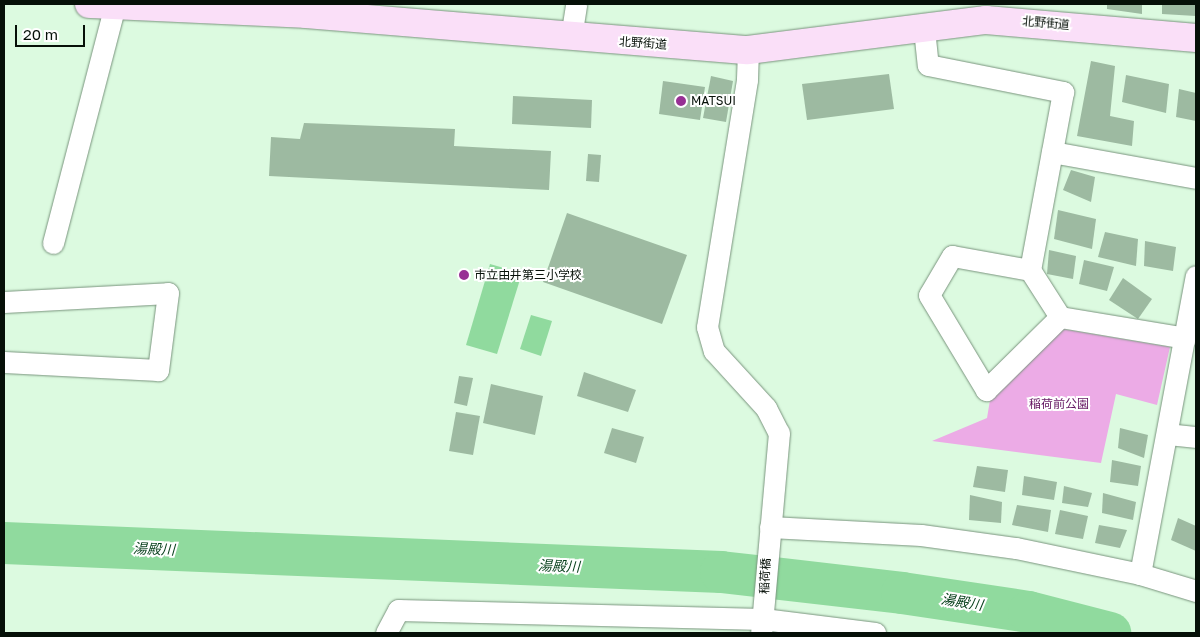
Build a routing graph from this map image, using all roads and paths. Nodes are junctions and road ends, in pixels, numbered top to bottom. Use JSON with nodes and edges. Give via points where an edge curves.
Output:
{"nodes":[{"id":1,"x":102,"y":4,"type":"edge"},
{"id":2,"x":576,"y":4,"type":"edge"},
{"id":3,"x":378,"y":12,"type":"edge"},
{"id":4,"x":991,"y":12,"type":"edge"},
{"id":5,"x":924,"y":29,"type":"junction"},
{"id":6,"x":571,"y":37,"type":"junction"},
{"id":7,"x":1196,"y":38,"type":"edge"},
{"id":8,"x":748,"y":50,"type":"junction"},
{"id":9,"x":1052,"y":152,"type":"junction"},
{"id":10,"x":1196,"y":178,"type":"edge"},
{"id":11,"x":53,"y":243,"type":"dead end"},
{"id":12,"x":1030,"y":270,"type":"junction"},
{"id":13,"x":1196,"y":283,"type":"edge"},
{"id":14,"x":4,"y":302,"type":"edge"},
{"id":15,"x":1060,"y":318,"type":"junction"},
{"id":16,"x":1186,"y":338,"type":"junction"},
{"id":17,"x":4,"y":362,"type":"edge"},
{"id":18,"x":1167,"y":434,"type":"junction"},
{"id":19,"x":1196,"y":437,"type":"edge"},
{"id":20,"x":769,"y":532,"type":"junction"},
{"id":21,"x":1140,"y":574,"type":"junction"},
{"id":22,"x":1196,"y":590,"type":"edge"},
{"id":23,"x":762,"y":622,"type":"edge"},
{"id":24,"x":386,"y":633,"type":"edge"},
{"id":25,"x":875,"y":633,"type":"edge"}],
"edges":[{"from":1,"to":3,"type":"main road","name":"北野街道"},
{"from":1,"to":11,"type":"street"},
{"from":2,"to":6,"type":"street"},
{"from":3,"to":6,"type":"main road","name":"北野街道"},
{"from":4,"to":5,"type":"main road","name":"北野街道"},
{"from":4,"to":7,"type":"main road","name":"北野街道"},
{"from":5,"to":8,"type":"main road","name":"北野街道"},
{"from":5,"to":9,"type":"street","via":[[928,66],[1063,92]]},
{"from":6,"to":8,"type":"main road","name":"北野街道"},
{"from":8,"to":20,"type":"street","name":"稲荷橋","via":[[748,80],[707,328],[714,351],[766,408],[779,433]]},
{"from":9,"to":10,"type":"street"},
{"from":9,"to":12,"type":"street"},
{"from":12,"to":15,"type":"street"},
{"from":12,"to":15,"type":"street","via":[[952,256],[929,295],[986,390]]},
{"from":13,"to":16,"type":"street"},
{"from":14,"to":17,"type":"street","via":[[168,293],[158,370]]},
{"from":15,"to":16,"type":"street"},
{"from":16,"to":18,"type":"street"},
{"from":18,"to":19,"type":"street"},
{"from":18,"to":21,"type":"street"},
{"from":20,"to":21,"type":"street","via":[[921,535],[1016,548]]},
{"from":20,"to":23,"type":"street","name":"稲荷橋"},
{"from":21,"to":22,"type":"street"},
{"from":23,"to":24,"type":"street","via":[[398,610]]},
{"from":23,"to":25,"type":"street"}]}
